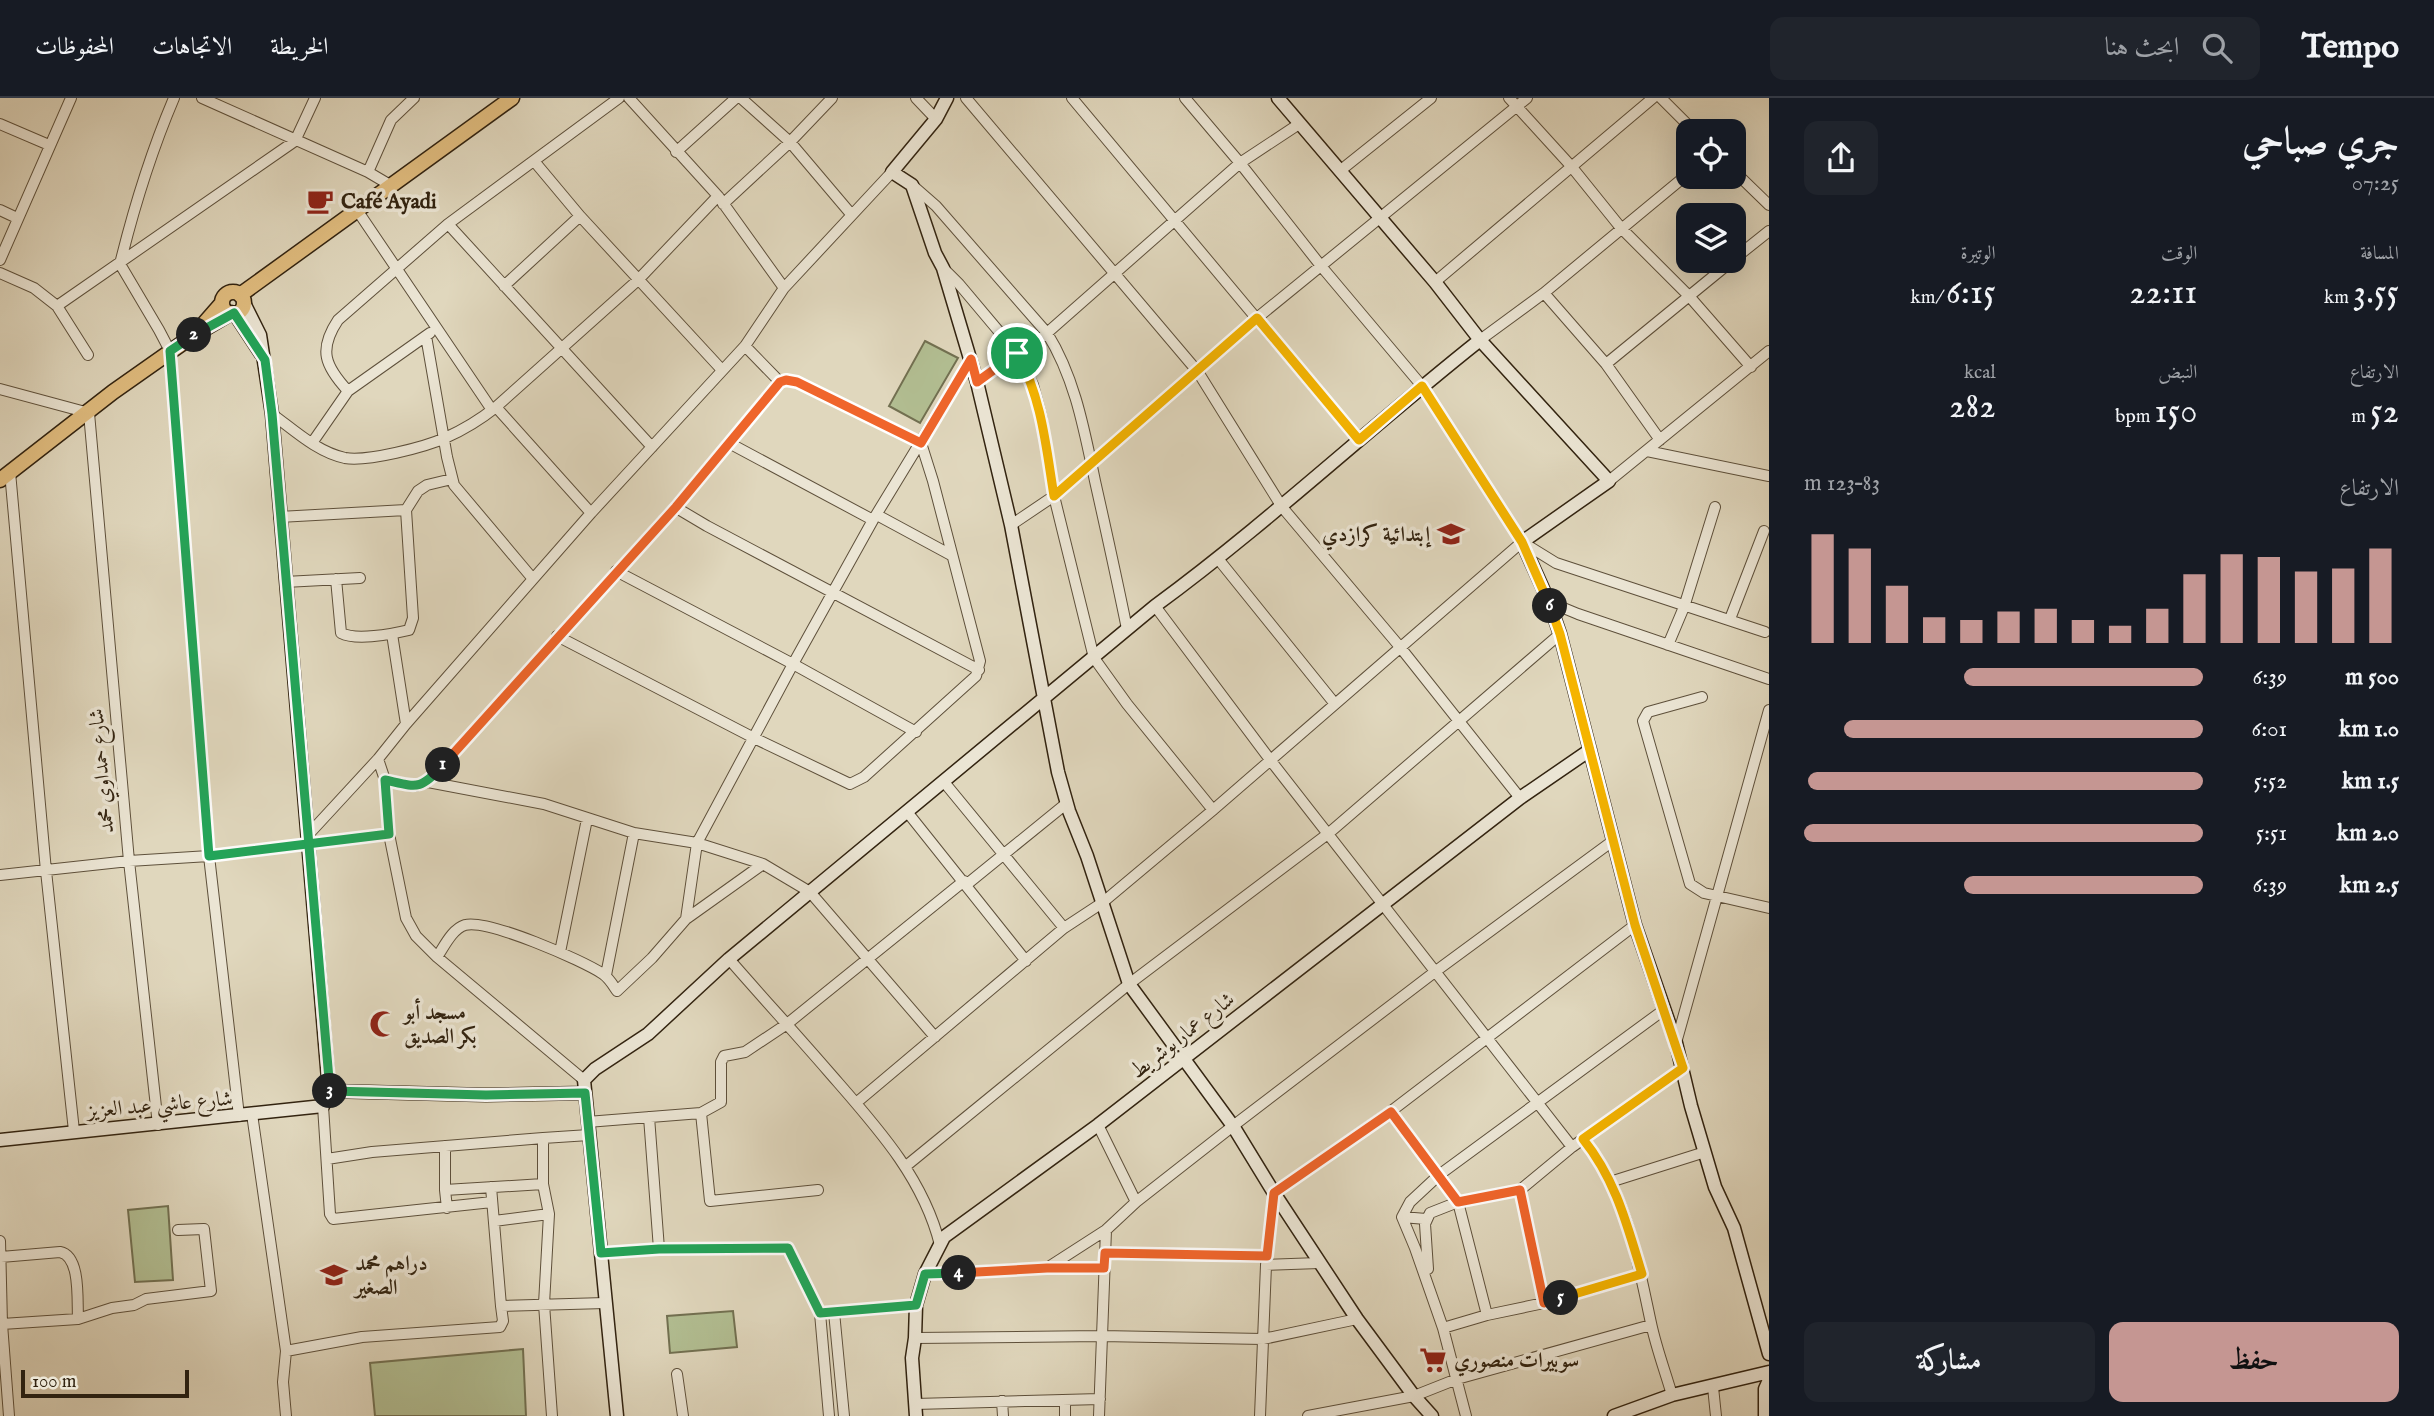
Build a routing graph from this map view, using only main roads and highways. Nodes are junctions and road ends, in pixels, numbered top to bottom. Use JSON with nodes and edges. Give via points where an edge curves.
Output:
{"nodes":[{"id":1,"x":512,"y":98,"type":"edge"},
{"id":2,"x":5,"y":476,"type":"edge"}],
"edges":[{"from":1,"to":2,"type":"main road","via":[[242,298],[230,292],[224,297],[229,310]]}]}
